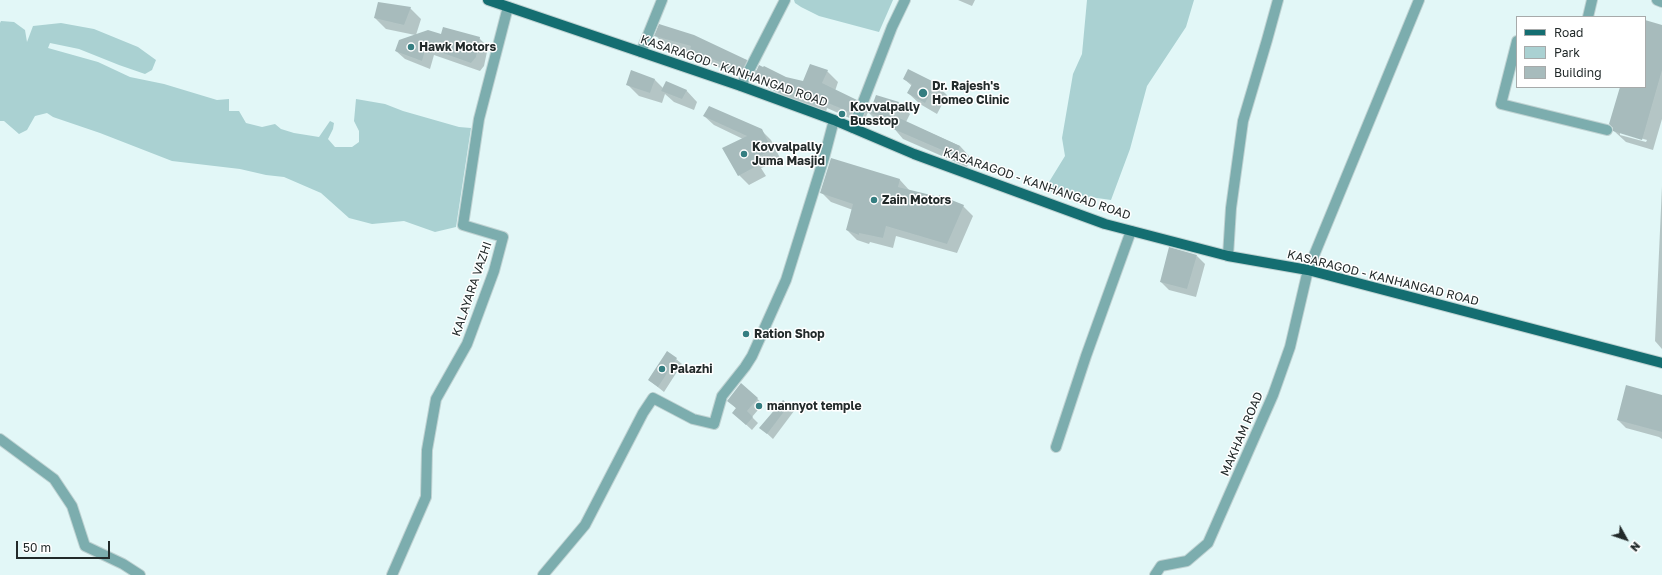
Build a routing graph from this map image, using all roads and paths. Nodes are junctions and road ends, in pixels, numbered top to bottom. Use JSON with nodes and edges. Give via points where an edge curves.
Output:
{"nodes":[{"id":1,"x":488,"y":0,"type":"edge"},
{"id":2,"x":662,"y":0,"type":"edge"},
{"id":3,"x":785,"y":0,"type":"edge"},
{"id":4,"x":905,"y":0,"type":"edge"},
{"id":5,"x":1278,"y":0,"type":"edge"},
{"id":6,"x":1419,"y":0,"type":"edge"},
{"id":7,"x":1592,"y":0,"type":"edge"},
{"id":8,"x":1657,"y":0,"type":"edge"},
{"id":9,"x":1662,"y":2,"type":"edge"},
{"id":10,"x":508,"y":7,"type":"junction"},
{"id":11,"x":1588,"y":16,"type":"edge"},
{"id":12,"x":1516,"y":45,"type":"edge"},
{"id":13,"x":640,"y":52,"type":"junction"},
{"id":14,"x":741,"y":86,"type":"junction"},
{"id":15,"x":834,"y":120,"type":"junction"},
{"id":16,"x":853,"y":128,"type":"junction"},
{"id":17,"x":1607,"y":130,"type":"dead end"},
{"id":18,"x":1132,"y":231,"type":"junction"},
{"id":19,"x":1228,"y":256,"type":"junction"},
{"id":20,"x":1308,"y":270,"type":"junction"},
{"id":21,"x":1662,"y":363,"type":"edge"},
{"id":22,"x":0,"y":439,"type":"edge"},
{"id":23,"x":1056,"y":447,"type":"dead end"},
{"id":24,"x":140,"y":575,"type":"edge"},
{"id":25,"x":392,"y":575,"type":"edge"},
{"id":26,"x":543,"y":575,"type":"edge"},
{"id":27,"x":1155,"y":575,"type":"edge"}],
"edges":[{"from":1,"to":10,"type":"main road","name":"KASARAGOD - KANHANGAD ROAD"},
{"from":2,"to":13,"type":"street"},
{"from":3,"to":14,"type":"street"},
{"from":4,"to":16,"type":"street"},
{"from":5,"to":19,"type":"street","via":[[1243,121],[1230,208]]},
{"from":6,"to":20,"type":"street","name":"MAKHAM ROAD"},
{"from":7,"to":11,"type":"street"},
{"from":8,"to":9,"type":"street"},
{"from":10,"to":13,"type":"main road","name":"KASARAGOD - KANHANGAD ROAD"},
{"from":10,"to":25,"type":"street","name":"KALAYARA VAZHI","via":[[479,119],[463,225],[503,237],[494,272],[467,344],[436,399],[428,450],[426,497]]},
{"from":12,"to":17,"type":"street","via":[[1502,104]]},
{"from":13,"to":14,"type":"main road","name":"KASARAGOD - KANHANGAD ROAD"},
{"from":14,"to":15,"type":"main road","name":"KASARAGOD - KANHANGAD ROAD"},
{"from":15,"to":16,"type":"main road","name":"KASARAGOD - KANHANGAD ROAD"},
{"from":15,"to":26,"type":"street","via":[[786,280],[752,356],[722,396],[714,424],[693,419],[653,398],[585,525]]},
{"from":16,"to":18,"type":"main road","name":"KASARAGOD - KANHANGAD ROAD","via":[[914,154],[1105,224]]},
{"from":18,"to":19,"type":"main road","name":"KASARAGOD - KANHANGAD ROAD"},
{"from":18,"to":23,"type":"street"},
{"from":19,"to":20,"type":"main road","name":"KASARAGOD - KANHANGAD ROAD"},
{"from":20,"to":21,"type":"main road","name":"KASARAGOD - KANHANGAD ROAD"},
{"from":20,"to":27,"type":"street","name":"MAKHAM ROAD","via":[[1290,347],[1278,381],[1208,543],[1187,561],[1161,566]]},
{"from":22,"to":24,"type":"street","via":[[54,479],[72,506],[85,546]]}]}
